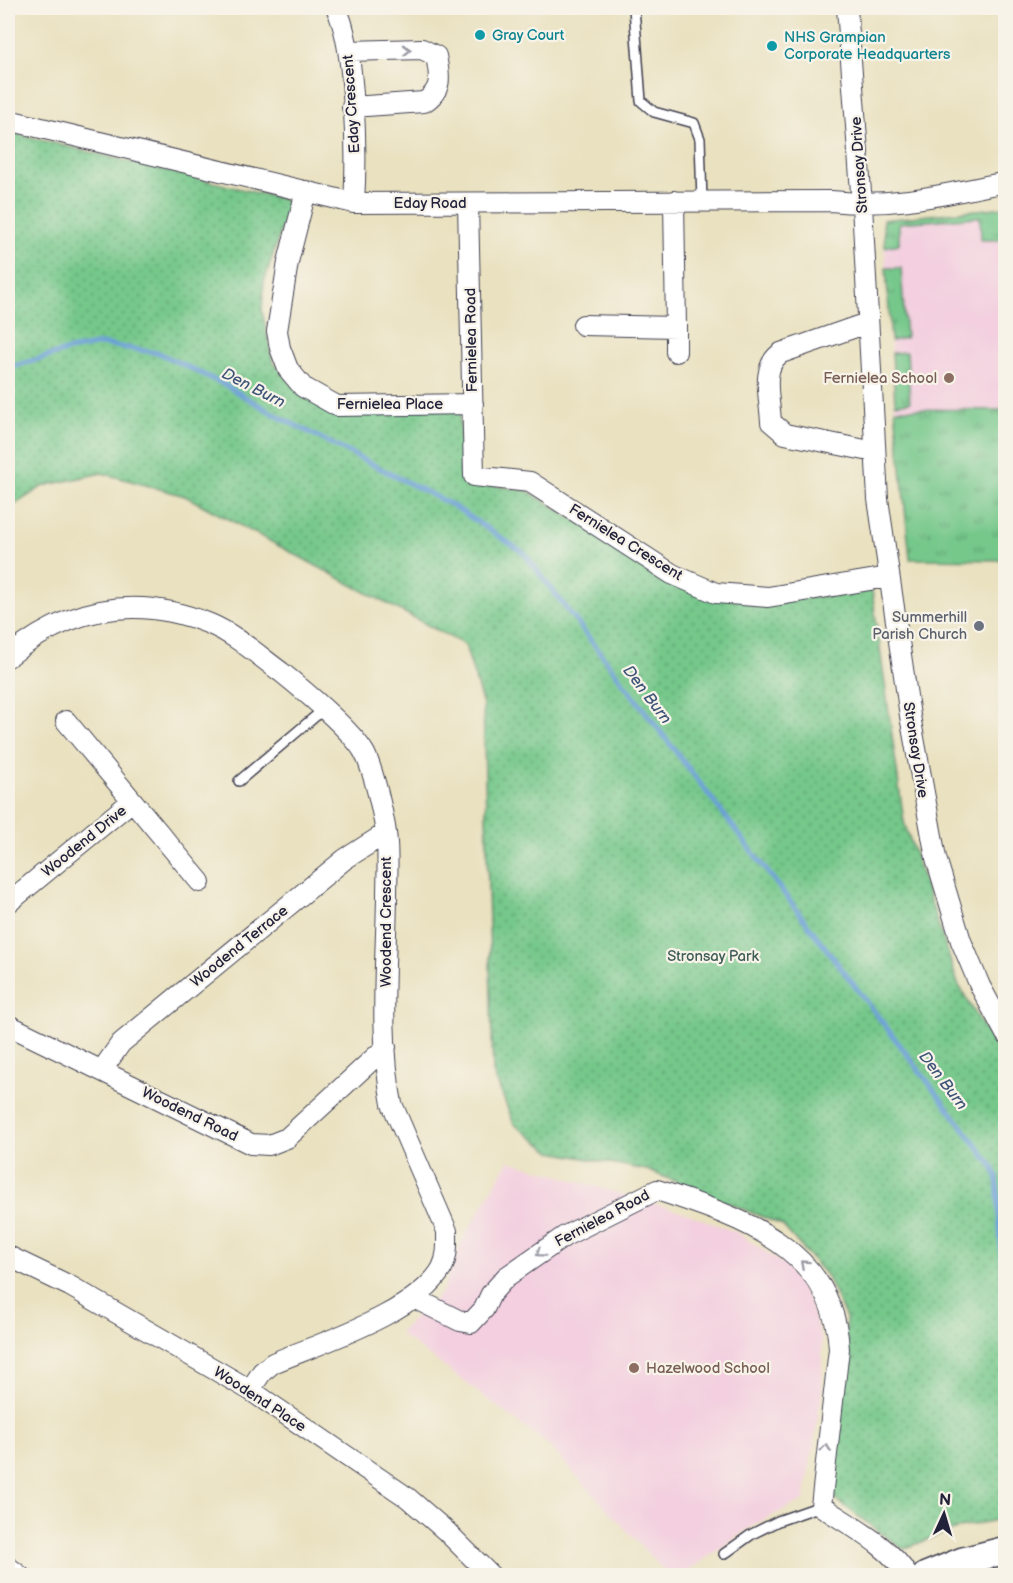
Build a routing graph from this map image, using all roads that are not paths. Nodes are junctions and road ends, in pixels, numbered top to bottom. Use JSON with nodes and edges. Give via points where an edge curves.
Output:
{"nodes":[{"id":1,"x":336,"y":8,"type":"edge"},
{"id":2,"x":634,"y":8,"type":"edge"},
{"id":3,"x":847,"y":8,"type":"edge"},
{"id":4,"x":348,"y":51,"type":"junction"},
{"id":5,"x":352,"y":106,"type":"junction"},
{"id":6,"x":8,"y":120,"type":"edge"},
{"id":7,"x":1005,"y":182,"type":"edge"},
{"id":8,"x":306,"y":191,"type":"junction"},
{"id":9,"x":674,"y":201,"type":"junction"},
{"id":10,"x":702,"y":201,"type":"junction"},
{"id":11,"x":354,"y":202,"type":"junction"},
{"id":12,"x":468,"y":203,"type":"junction"},
{"id":13,"x":862,"y":205,"type":"junction"},
{"id":14,"x":867,"y":324,"type":"junction"},
{"id":15,"x":583,"y":325,"type":"dead end"},
{"id":16,"x":676,"y":327,"type":"junction"},
{"id":17,"x":676,"y":352,"type":"dead end"},
{"id":18,"x":473,"y":404,"type":"junction"},
{"id":19,"x":875,"y":452,"type":"junction"},
{"id":20,"x":474,"y":476,"type":"joint"},
{"id":21,"x":888,"y":577,"type":"junction"},
{"id":22,"x":8,"y":657,"type":"edge"},
{"id":23,"x":324,"y":709,"type":"junction"},
{"id":24,"x":69,"y":734,"type":"dead end"},
{"id":25,"x":239,"y":781,"type":"dead end"},
{"id":26,"x":132,"y":801,"type":"junction"},
{"id":27,"x":386,"y":833,"type":"junction"},
{"id":28,"x":187,"y":876,"type":"dead end"},
{"id":29,"x":8,"y":903,"type":"edge"},
{"id":30,"x":8,"y":1025,"type":"edge"},
{"id":31,"x":1005,"y":1035,"type":"edge"},
{"id":32,"x":386,"y":1047,"type":"junction"},
{"id":33,"x":102,"y":1070,"type":"junction"},
{"id":34,"x":8,"y":1256,"type":"edge"},
{"id":35,"x":414,"y":1298,"type":"junction"},
{"id":36,"x":250,"y":1390,"type":"junction"},
{"id":37,"x":821,"y":1506,"type":"junction"},
{"id":38,"x":1005,"y":1550,"type":"edge"},
{"id":39,"x":724,"y":1554,"type":"dead end"},
{"id":40,"x":8,"y":1567,"type":"edge"},
{"id":41,"x":20,"y":1575,"type":"edge"},
{"id":42,"x":491,"y":1575,"type":"edge"},
{"id":43,"x":908,"y":1575,"type":"edge"},
{"id":44,"x":926,"y":1575,"type":"edge"}],
"edges":[{"from":1,"to":4,"type":"street","name":"Eday Crescent","via":[[343,21]]},
{"from":2,"to":10,"type":"lane","via":[[641,101],[654,112],[694,123],[700,139]]},
{"from":3,"to":13,"type":"street","name":"Stronsay Drive"},
{"from":4,"to":5,"type":"street","name":"Eday Crescent"},
{"from":4,"to":5,"type":"street","one_way":true,"via":[[422,49],[436,56],[439,70],[440,86],[424,102]]},
{"from":5,"to":11,"type":"street","name":"Eday Crescent"},
{"from":6,"to":8,"type":"street","name":"Eday Road"},
{"from":7,"to":13,"type":"street","name":"Eday Road","via":[[930,199]]},
{"from":8,"to":11,"type":"street","name":"Eday Road"},
{"from":8,"to":18,"type":"street","name":"Fernielea Place","via":[[288,262],[277,331],[288,369],[303,387],[337,406]]},
{"from":9,"to":10,"type":"street","name":"Eday Road"},
{"from":9,"to":12,"type":"street","name":"Eday Road"},
{"from":9,"to":16,"type":"street"},
{"from":10,"to":13,"type":"street","name":"Eday Road","via":[[831,201]]},
{"from":11,"to":12,"type":"street","name":"Eday Road"},
{"from":12,"to":18,"type":"street","name":"Fernielea Road"},
{"from":13,"to":14,"type":"street","name":"Stronsay Drive"},
{"from":14,"to":19,"type":"street","name":"Stronsay Drive"},
{"from":14,"to":19,"type":"street","via":[[781,353],[772,359],[768,378],[771,422],[778,430]]},
{"from":15,"to":16,"type":"street"},
{"from":16,"to":17,"type":"street"},
{"from":18,"to":20,"type":"street","name":"Fernielea Road"},
{"from":19,"to":21,"type":"street","name":"Stronsay Drive"},
{"from":20,"to":21,"type":"street","name":"Fernielea Crescent","via":[[530,482],[672,574],[716,592],[768,597]]},
{"from":21,"to":31,"type":"street","name":"Stronsay Drive","via":[[936,858],[961,941]]},
{"from":22,"to":23,"type":"street","name":"Woodend Crescent","via":[[34,636],[87,612],[131,608],[174,612],[212,625],[244,645]]},
{"from":23,"to":25,"type":"lane"},
{"from":23,"to":27,"type":"street","name":"Woodend Crescent","via":[[364,752]]},
{"from":24,"to":26,"type":"street","name":"Woodend Drive"},
{"from":26,"to":28,"type":"street","name":"Woodend Drive"},
{"from":26,"to":29,"type":"street","name":"Woodend Drive"},
{"from":27,"to":32,"type":"street","name":"Woodend Crescent"},
{"from":27,"to":33,"type":"street","name":"Woodend Terrace","via":[[345,859],[121,1043]]},
{"from":30,"to":33,"type":"street","name":"Woodend Road"},
{"from":32,"to":33,"type":"street","name":"Woodend Road","via":[[287,1138],[269,1145],[251,1144]]},
{"from":32,"to":35,"type":"street","name":"Woodend Crescent","via":[[392,1104],[447,1232],[448,1250],[442,1267]]},
{"from":34,"to":36,"type":"street","name":"Woodend Place","via":[[70,1286]]},
{"from":35,"to":36,"type":"street","name":"Woodend Crescent","via":[[375,1320],[273,1363]]},
{"from":37,"to":35,"type":"street","name":"Fernielea Road","one_way":true,"via":[[837,1372],[838,1325],[818,1277],[777,1240],[727,1213],[657,1190],[565,1236],[506,1277],[471,1323]]},
{"from":36,"to":42,"type":"street","name":"Woodend Place","via":[[408,1498]]},
{"from":37,"to":39,"type":"lane","via":[[778,1521]]},
{"from":37,"to":43,"type":"street","via":[[882,1548]]},
{"from":38,"to":44,"type":"street"},
{"from":40,"to":41,"type":"street"}]}
